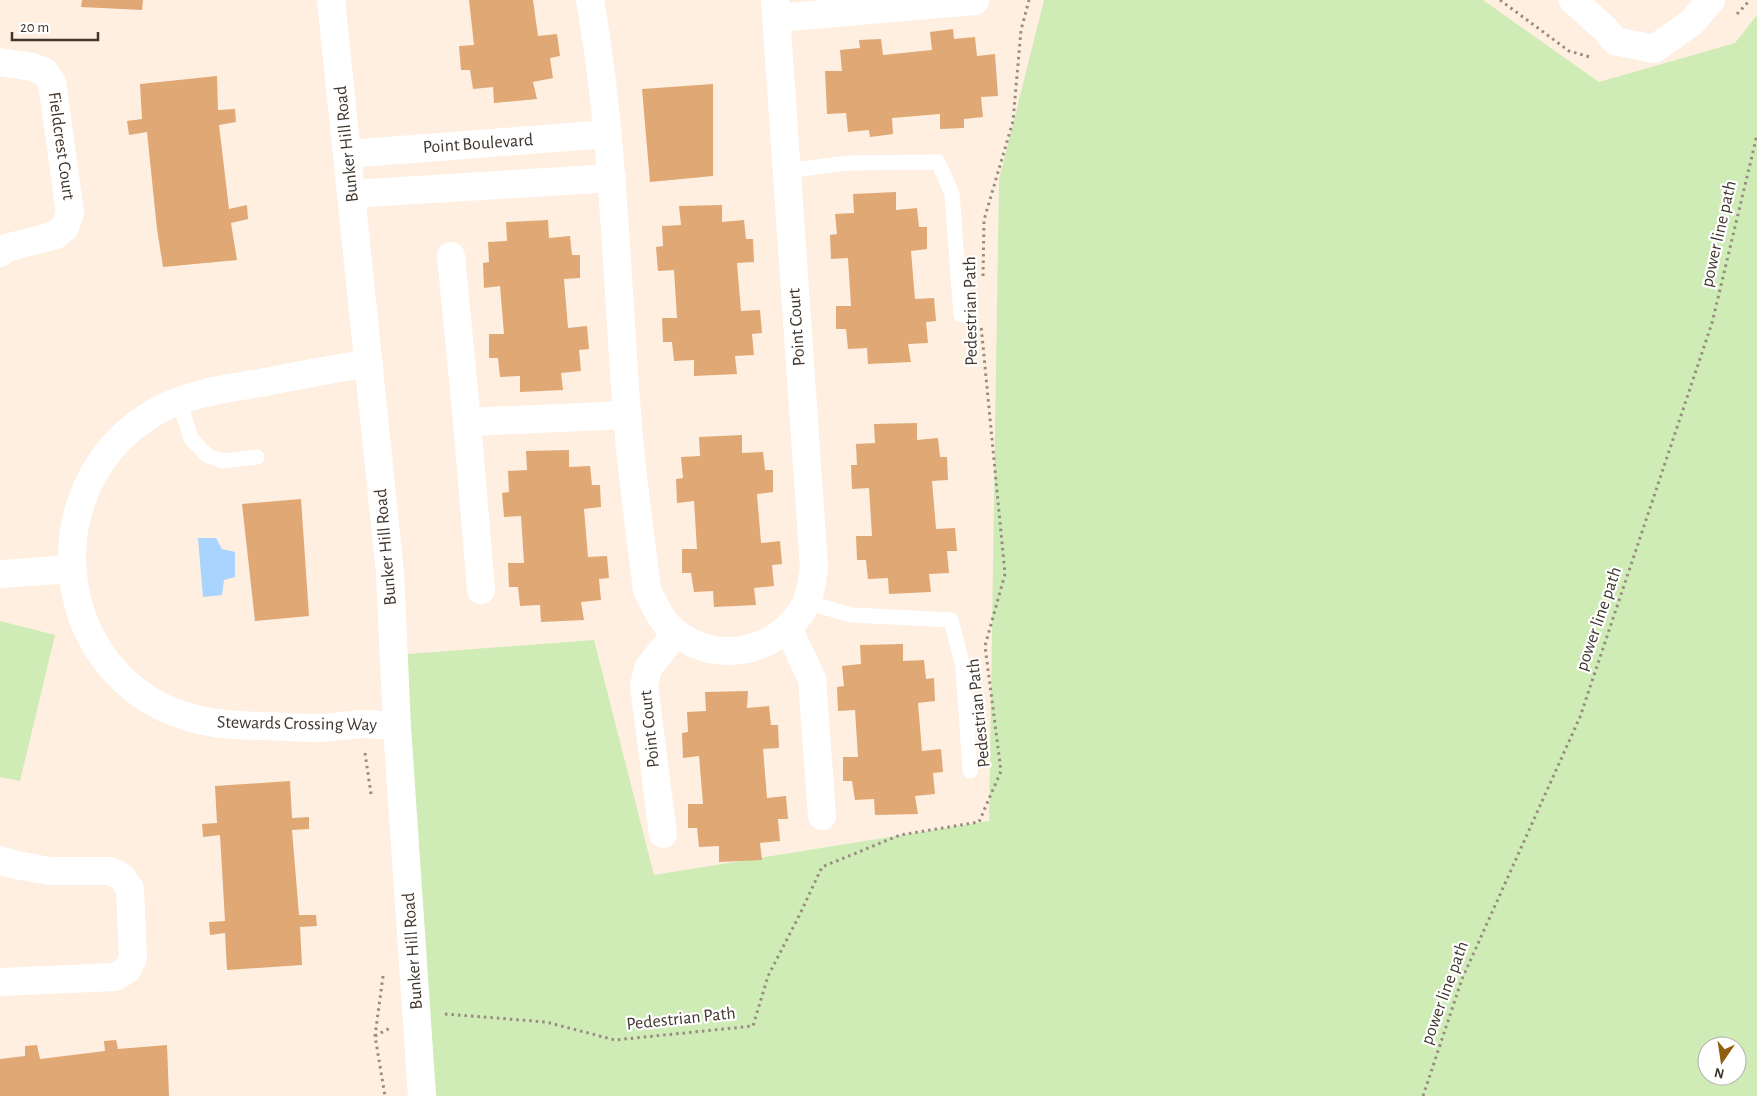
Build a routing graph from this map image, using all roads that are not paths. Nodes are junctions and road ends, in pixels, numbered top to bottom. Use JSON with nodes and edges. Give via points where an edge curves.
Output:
{"nodes":[{"id":1,"x":331,"y":0,"type":"edge"},
{"id":2,"x":590,"y":0,"type":"edge"},
{"id":3,"x":1573,"y":0,"type":"edge"},
{"id":4,"x":1711,"y":0,"type":"edge"},
{"id":5,"x":975,"y":1,"type":"edge"},
{"id":6,"x":776,"y":9,"type":"edge"},
{"id":7,"x":0,"y":62,"type":"edge"},
{"id":8,"x":608,"y":134,"type":"junction"},
{"id":9,"x":348,"y":154,"type":"junction"},
{"id":10,"x":787,"y":171,"type":"junction"},
{"id":11,"x":612,"y":178,"type":"junction"},
{"id":12,"x":352,"y":194,"type":"junction"},
{"id":13,"x":0,"y":253,"type":"edge"},
{"id":14,"x":451,"y":256,"type":"dead end"},
{"id":15,"x":961,"y":315,"type":"dead end"},
{"id":16,"x":369,"y":362,"type":"junction"},
{"id":17,"x":179,"y":400,"type":"junction"},
{"id":18,"x":627,"y":415,"type":"junction"},
{"id":19,"x":467,"y":422,"type":"junction"},
{"id":20,"x":257,"y":457,"type":"dead end"},
{"id":21,"x":72,"y":569,"type":"junction"},
{"id":22,"x":0,"y":574,"type":"edge"},
{"id":23,"x":482,"y":590,"type":"dead end"},
{"id":24,"x":805,"y":602,"type":"junction"},
{"id":25,"x":788,"y":628,"type":"junction"},
{"id":26,"x":676,"y":633,"type":"junction"},
{"id":27,"x":397,"y":727,"type":"junction"},
{"id":28,"x":970,"y":772,"type":"dead end"},
{"id":29,"x":822,"y":816,"type":"dead end"},
{"id":30,"x":663,"y":834,"type":"dead end"},
{"id":31,"x":0,"y":860,"type":"edge"},
{"id":32,"x":0,"y":982,"type":"edge"},
{"id":33,"x":422,"y":1096,"type":"edge"}],
"edges":[{"from":1,"to":9,"type":"street","name":"Bunker Hill Road"},
{"from":2,"to":8,"type":"street","name":"Point Court"},
{"from":3,"to":4,"type":"street","via":[[1614,41],[1654,49],[1692,22]]},
{"from":5,"to":6,"type":"street","name":"Point Court"},
{"from":6,"to":10,"type":"street","name":"Point Court"},
{"from":7,"to":13,"type":"street","name":"Fieldcrest Court","via":[[32,67],[44,72],[52,82],[70,213],[65,227],[56,235],[6,248]]},
{"from":8,"to":9,"type":"street","name":"Point Boulevard"},
{"from":8,"to":11,"type":"street","name":"Point Court"},
{"from":9,"to":12,"type":"street","name":"Bunker Hill Road"},
{"from":10,"to":15,"type":"lane","via":[[847,163],[938,162],[952,194]]},
{"from":10,"to":24,"type":"street","name":"Point Court","via":[[814,566],[812,586]]},
{"from":11,"to":12,"type":"street"},
{"from":11,"to":18,"type":"street","name":"Point Court"},
{"from":12,"to":16,"type":"street","name":"Bunker Hill Road"},
{"from":14,"to":19,"type":"street"},
{"from":16,"to":17,"type":"street","name":"Stewards Crossing Way"},
{"from":16,"to":27,"type":"street","name":"Bunker Hill Road","via":[[390,573]]},
{"from":17,"to":20,"type":"lane","via":[[191,438],[208,456],[222,461]]},
{"from":17,"to":21,"type":"street","name":"Stewards Crossing Way","via":[[150,415],[120,438],[98,466],[82,497],[73,531]]},
{"from":18,"to":19,"type":"street"},
{"from":18,"to":26,"type":"street","name":"Point Court","via":[[647,590],[659,615]]},
{"from":19,"to":23,"type":"street"},
{"from":21,"to":22,"type":"street"},
{"from":21,"to":27,"type":"street","name":"Stewards Crossing Way","via":[[77,601],[90,634],[109,663],[131,686],[155,703],[187,717],[225,725],[319,728],[364,724]]},
{"from":24,"to":25,"type":"street","name":"Point Court"},
{"from":24,"to":28,"type":"lane","via":[[852,615],[951,620],[963,667]]},
{"from":25,"to":26,"type":"street","name":"Point Court","via":[[768,642],[746,650],[722,652],[698,646]]},
{"from":25,"to":29,"type":"street","via":[[812,679]]},
{"from":26,"to":30,"type":"street","name":"Point Court","via":[[648,668],[644,686]]},
{"from":27,"to":33,"type":"street","name":"Bunker Hill Road"},
{"from":31,"to":32,"type":"street","via":[[49,871],[110,871],[122,877],[130,889],[133,958],[127,970],[115,977]]}]}
